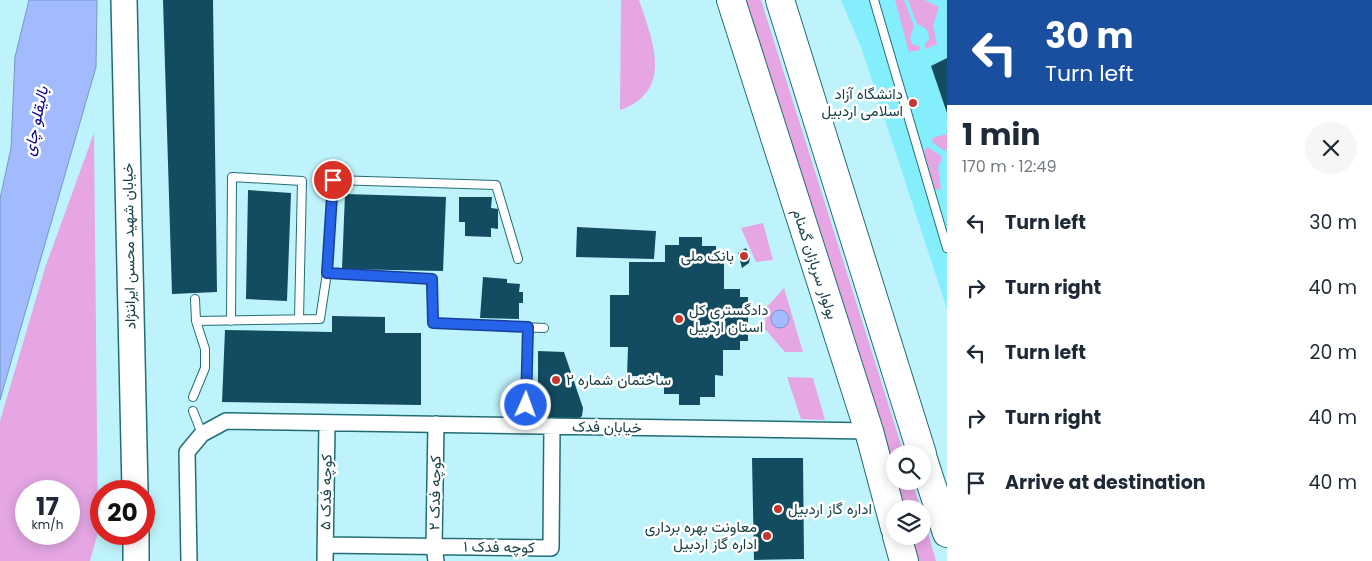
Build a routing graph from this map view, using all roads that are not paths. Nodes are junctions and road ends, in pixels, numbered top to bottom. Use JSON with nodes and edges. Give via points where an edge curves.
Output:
{"nodes":[{"id":1,"x":124,"y":0,"type":"edge"},
{"id":2,"x":731,"y":0,"type":"edge"},
{"id":3,"x":780,"y":0,"type":"edge"},
{"id":4,"x":874,"y":0,"type":"edge"},
{"id":5,"x":947,"y":248,"type":"edge"},
{"id":6,"x":518,"y":258,"type":"dead end"},
{"id":7,"x":327,"y":273,"type":"junction"},
{"id":8,"x":196,"y":299,"type":"dead end"},
{"id":9,"x":299,"y":319,"type":"junction"},
{"id":10,"x":231,"y":321,"type":"junction"},
{"id":11,"x":196,"y":322,"type":"junction"},
{"id":12,"x":528,"y":327,"type":"junction"},
{"id":13,"x":544,"y":328,"type":"dead end"},
{"id":14,"x":192,"y":397,"type":"dead end"},
{"id":15,"x":526,"y":405,"type":"dead end"},
{"id":16,"x":193,"y":411,"type":"dead end"},
{"id":17,"x":327,"y":423,"type":"junction"},
{"id":18,"x":436,"y":424,"type":"junction"},
{"id":19,"x":552,"y":426,"type":"junction"},
{"id":20,"x":868,"y":431,"type":"junction"},
{"id":21,"x":202,"y":434,"type":"junction"},
{"id":22,"x":919,"y":445,"type":"edge"},
{"id":23,"x":135,"y":480,"type":"edge"},
{"id":24,"x":931,"y":483,"type":"edge"},
{"id":25,"x":887,"y":500,"type":"edge"},
{"id":26,"x":947,"y":533,"type":"edge"},
{"id":27,"x":136,"y":545,"type":"edge"},
{"id":28,"x":325,"y":545,"type":"junction"},
{"id":29,"x":434,"y":545,"type":"junction"},
{"id":30,"x":900,"y":545,"type":"edge"},
{"id":31,"x":136,"y":561,"type":"edge"},
{"id":32,"x":189,"y":561,"type":"edge"},
{"id":33,"x":325,"y":561,"type":"edge"},
{"id":34,"x":436,"y":561,"type":"edge"},
{"id":35,"x":904,"y":561,"type":"edge"}],
"edges":[{"from":1,"to":23,"type":"main road","name":"خیابان شهید محسن ایراننژاد"},
{"from":2,"to":20,"type":"highway","name":"بولوار سربازان گمنام"},
{"from":3,"to":22,"type":"highway"},
{"from":4,"to":5,"type":"lane"},
{"from":6,"to":7,"type":"lane","via":[[496,185],[333,180]]},
{"from":7,"to":9,"type":"lane","via":[[320,319]]},
{"from":7,"to":12,"type":"lane","via":[[432,279],[433,323]]},
{"from":8,"to":11,"type":"lane"},
{"from":9,"to":10,"type":"lane"},
{"from":9,"to":10,"type":"lane","via":[[302,181],[232,177]]},
{"from":10,"to":11,"type":"lane"},
{"from":11,"to":14,"type":"lane","via":[[205,349],[205,368]]},
{"from":12,"to":13,"type":"lane"},
{"from":12,"to":15,"type":"lane"},
{"from":16,"to":21,"type":"lane"},
{"from":17,"to":18,"type":"street","name":"خیابان فدک"},
{"from":17,"to":21,"type":"street","name":"خیابان فدک","via":[[226,422]]},
{"from":17,"to":28,"type":"street","name":"کوچه فدک ۵"},
{"from":18,"to":19,"type":"street","name":"خیابان فدک"},
{"from":18,"to":29,"type":"street","name":"کوچه فدک ۲"},
{"from":19,"to":20,"type":"street","name":"خیابان فدک"},
{"from":19,"to":29,"type":"street","name":"کوچه فدک ۱","via":[[551,548]]},
{"from":20,"to":25,"type":"highway","name":"بولوار سربازان گمنام"},
{"from":21,"to":32,"type":"street","via":[[187,452]]},
{"from":24,"to":26,"type":"highway"},
{"from":27,"to":31,"type":"main road"},
{"from":28,"to":29,"type":"street","name":"کوچه فدک ۱"},
{"from":28,"to":33,"type":"street","name":"کوچه فدک ۵"},
{"from":29,"to":34,"type":"street","name":"کوچه فدک ۲"},
{"from":30,"to":35,"type":"highway"}]}
